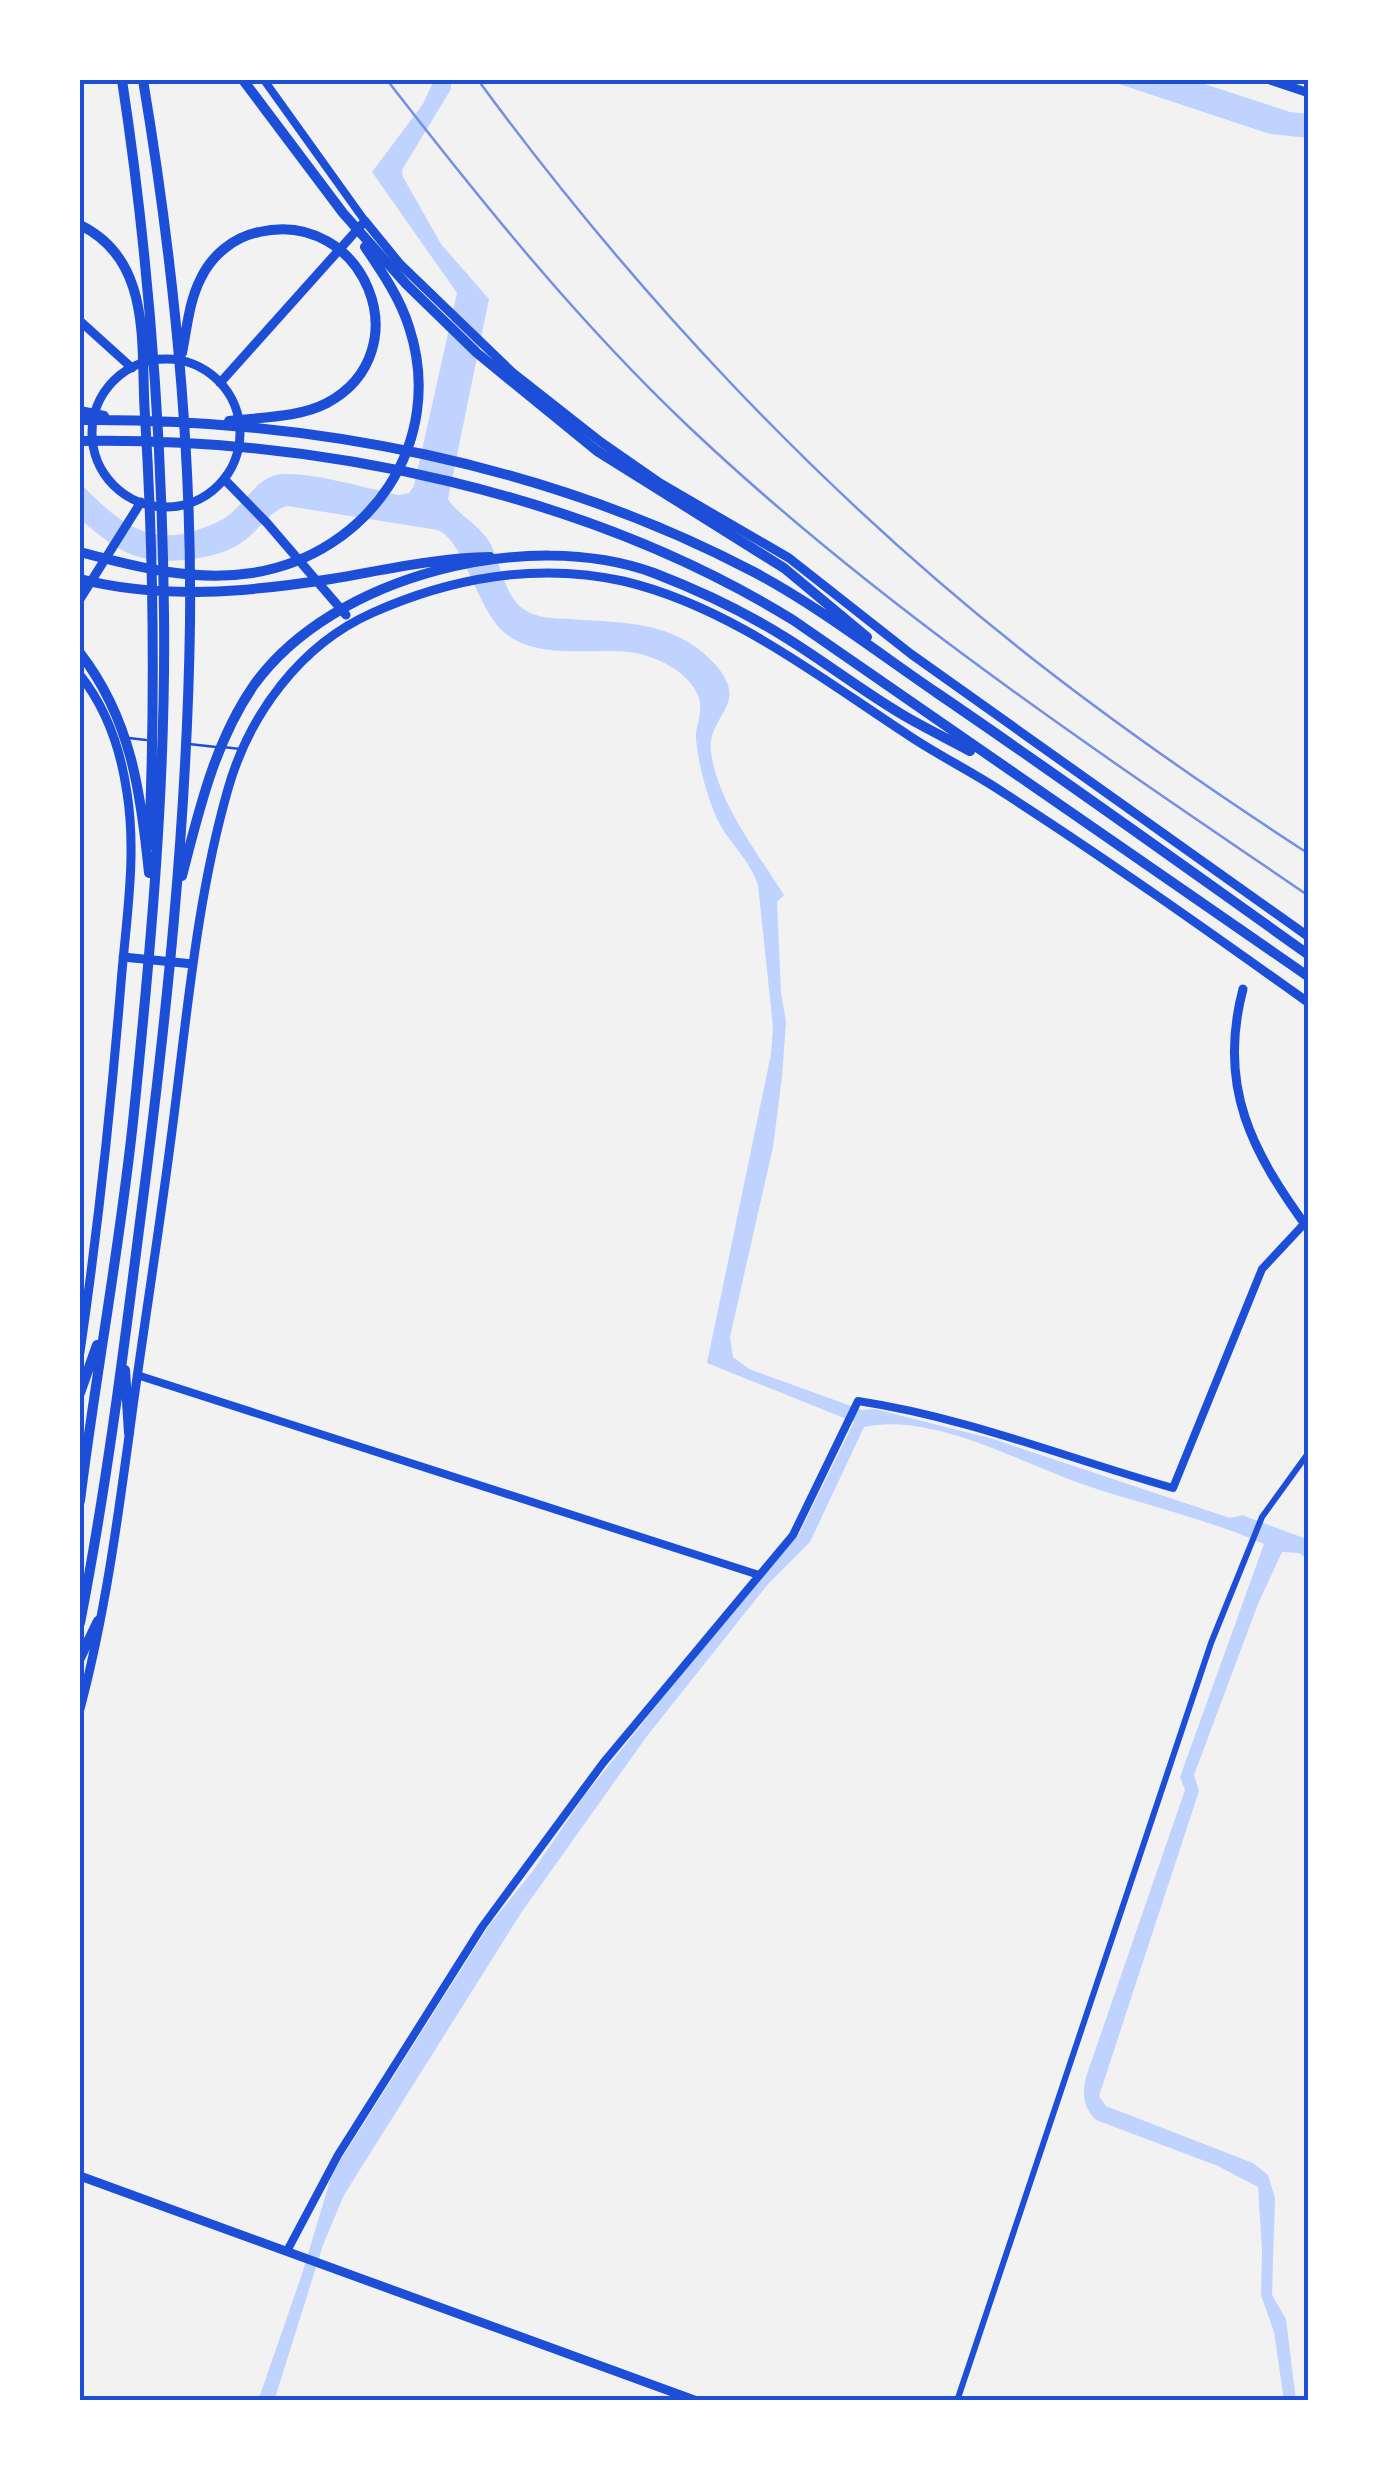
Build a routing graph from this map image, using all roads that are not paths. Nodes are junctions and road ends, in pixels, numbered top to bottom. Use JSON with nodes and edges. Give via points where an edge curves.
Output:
{"nodes":[{"id":1,"x":122,"y":80,"type":"edge"},
{"id":2,"x":144,"y":80,"type":"edge"},
{"id":3,"x":242,"y":80,"type":"edge"},
{"id":4,"x":264,"y":80,"type":"edge"},
{"id":5,"x":1270,"y":80,"type":"edge"},
{"id":6,"x":1309,"y":93,"type":"edge"},
{"id":7,"x":343,"y":213,"type":"junction"},
{"id":8,"x":365,"y":221,"type":"junction"},
{"id":9,"x":80,"y":226,"type":"edge"},
{"id":10,"x":80,"y":321,"type":"edge"},
{"id":11,"x":180,"y":363,"type":"junction"},
{"id":12,"x":132,"y":368,"type":"junction"},
{"id":13,"x":220,"y":383,"type":"junction"},
{"id":14,"x":80,"y":411,"type":"edge"},
{"id":15,"x":80,"y":420,"type":"edge"},
{"id":16,"x":120,"y":420,"type":"junction"},
{"id":17,"x":211,"y":424,"type":"junction"},
{"id":18,"x":80,"y":441,"type":"edge"},
{"id":19,"x":224,"y":480,"type":"junction"},
{"id":20,"x":140,"y":502,"type":"junction"},
{"id":21,"x":80,"y":552,"type":"edge"},
{"id":22,"x":521,"y":556,"type":"junction"},
{"id":23,"x":80,"y":579,"type":"edge"},
{"id":24,"x":80,"y":599,"type":"edge"},
{"id":25,"x":350,"y":621,"type":"junction"},
{"id":26,"x":80,"y":654,"type":"edge"},
{"id":27,"x":908,"y":673,"type":"junction"},
{"id":28,"x":80,"y":675,"type":"edge"},
{"id":29,"x":114,"y":736,"type":"junction"},
{"id":30,"x":242,"y":749,"type":"junction"},
{"id":31,"x":1006,"y":770,"type":"junction"},
{"id":32,"x":148,"y":865,"type":"junction"},
{"id":33,"x":152,"y":897,"type":"junction"},
{"id":34,"x":176,"y":902,"type":"junction"},
{"id":35,"x":1309,"y":936,"type":"edge"},
{"id":36,"x":1309,"y":955,"type":"edge"},
{"id":37,"x":123,"y":957,"type":"junction"},
{"id":38,"x":193,"y":964,"type":"junction"},
{"id":39,"x":1306,"y":975,"type":"edge"},
{"id":40,"x":1244,"y":989,"type":"dead end"},
{"id":41,"x":1309,"y":1003,"type":"edge"},
{"id":42,"x":1307,"y":1227,"type":"edge"},
{"id":43,"x":106,"y":1320,"type":"junction"},
{"id":44,"x":123,"y":1349,"type":"junction"},
{"id":45,"x":80,"y":1352,"type":"edge"},
{"id":46,"x":137,"y":1375,"type":"junction"},
{"id":47,"x":80,"y":1392,"type":"edge"},
{"id":48,"x":129,"y":1434,"type":"junction"},
{"id":49,"x":1309,"y":1452,"type":"edge"},
{"id":50,"x":80,"y":1500,"type":"edge"},
{"id":51,"x":759,"y":1575,"type":"junction"},
{"id":52,"x":98,"y":1620,"type":"junction"},
{"id":53,"x":80,"y":1622,"type":"edge"},
{"id":54,"x":80,"y":1658,"type":"edge"},
{"id":55,"x":80,"y":1709,"type":"edge"},
{"id":56,"x":80,"y":2176,"type":"edge"},
{"id":57,"x":286,"y":2251,"type":"junction"},
{"id":58,"x":697,"y":2401,"type":"edge"},
{"id":59,"x":957,"y":2401,"type":"edge"}],
"edges":[{"from":1,"to":33,"type":"highway","via":[[146,270],[160,479],[164,616]]},
{"from":2,"to":11,"type":"highway"},
{"from":3,"to":7,"type":"highway"},
{"from":4,"to":8,"type":"street"},
{"from":5,"to":6,"type":"main road"},
{"from":7,"to":21,"type":"highway","via":[[400,304],[417,358],[415,431],[382,499],[336,541],[266,571],[195,575]]},
{"from":7,"to":27,"type":"highway","via":[[425,304],[543,408],[628,473],[784,568]]},
{"from":8,"to":13,"type":"main road"},
{"from":8,"to":35,"type":"main road","via":[[447,311],[601,442],[789,558],[911,654]]},
{"from":9,"to":32,"type":"highway","via":[[120,257],[138,305],[150,498]]},
{"from":10,"to":12,"type":"main road"},
{"from":11,"to":17,"type":"highway","via":[[203,274],[247,235],[278,229],[318,236],[347,255],[366,282],[374,340],[364,367],[344,390],[305,412]]},
{"from":11,"to":34,"type":"highway","via":[[190,621]]},
{"from":12,"to":13,"type":"main road","via":[[178,361]]},
{"from":12,"to":20,"type":"main road","via":[[104,392],[92,438],[110,481]]},
{"from":13,"to":19,"type":"main road","via":[[240,432]]},
{"from":14,"to":16,"type":"highway"},
{"from":15,"to":16,"type":"highway"},
{"from":16,"to":17,"type":"highway"},
{"from":17,"to":27,"type":"highway","via":[[354,440],[603,506],[774,584]]},
{"from":18,"to":31,"type":"highway","via":[[285,452],[404,472],[598,527],[732,586],[834,648]]},
{"from":19,"to":20,"type":"main road","via":[[189,504]]},
{"from":19,"to":25,"type":"main road"},
{"from":20,"to":24,"type":"main road"},
{"from":22,"to":23,"type":"highway","via":[[448,559],[216,592]]},
{"from":22,"to":31,"type":"highway","via":[[621,564],[683,586],[766,626],[902,715]]},
{"from":22,"to":34,"type":"highway","via":[[386,588],[313,627],[278,657],[246,696],[226,737]]},
{"from":25,"to":30,"type":"main road","via":[[290,673]]},
{"from":25,"to":41,"type":"main road","via":[[407,596],[509,575],[616,580],[670,596],[747,633],[1000,790]]},
{"from":26,"to":32,"type":"highway","via":[[103,685],[128,742]]},
{"from":27,"to":36,"type":"highway"},
{"from":28,"to":29,"type":"main road"},
{"from":29,"to":30,"type":"lane"},
{"from":29,"to":37,"type":"main road","via":[[130,831]]},
{"from":30,"to":38,"type":"main road","via":[[207,872]]},
{"from":31,"to":39,"type":"highway"},
{"from":32,"to":33,"type":"highway"},
{"from":33,"to":43,"type":"highway","via":[[134,1112]]},
{"from":34,"to":44,"type":"highway"},
{"from":37,"to":38,"type":"main road"},
{"from":37,"to":45,"type":"main road","via":[[107,1153]]},
{"from":38,"to":46,"type":"main road"},
{"from":40,"to":42,"type":"main road","via":[[1234,1038],[1238,1100],[1261,1158]]},
{"from":42,"to":51,"type":"street","via":[[1262,1268],[1173,1488],[948,1417],[856,1403],[793,1535]]},
{"from":43,"to":47,"type":"highway"},
{"from":43,"to":50,"type":"highway"},
{"from":44,"to":48,"type":"highway"},
{"from":44,"to":53,"type":"highway"},
{"from":46,"to":48,"type":"main road"},
{"from":46,"to":51,"type":"street"},
{"from":48,"to":52,"type":"main road"},
{"from":49,"to":59,"type":"street","via":[[1262,1517],[1212,1642]]},
{"from":51,"to":57,"type":"street","via":[[602,1763],[482,1927],[338,2155]]},
{"from":52,"to":54,"type":"highway"},
{"from":52,"to":55,"type":"main road"},
{"from":56,"to":57,"type":"main road"},
{"from":57,"to":58,"type":"main road"}]}
